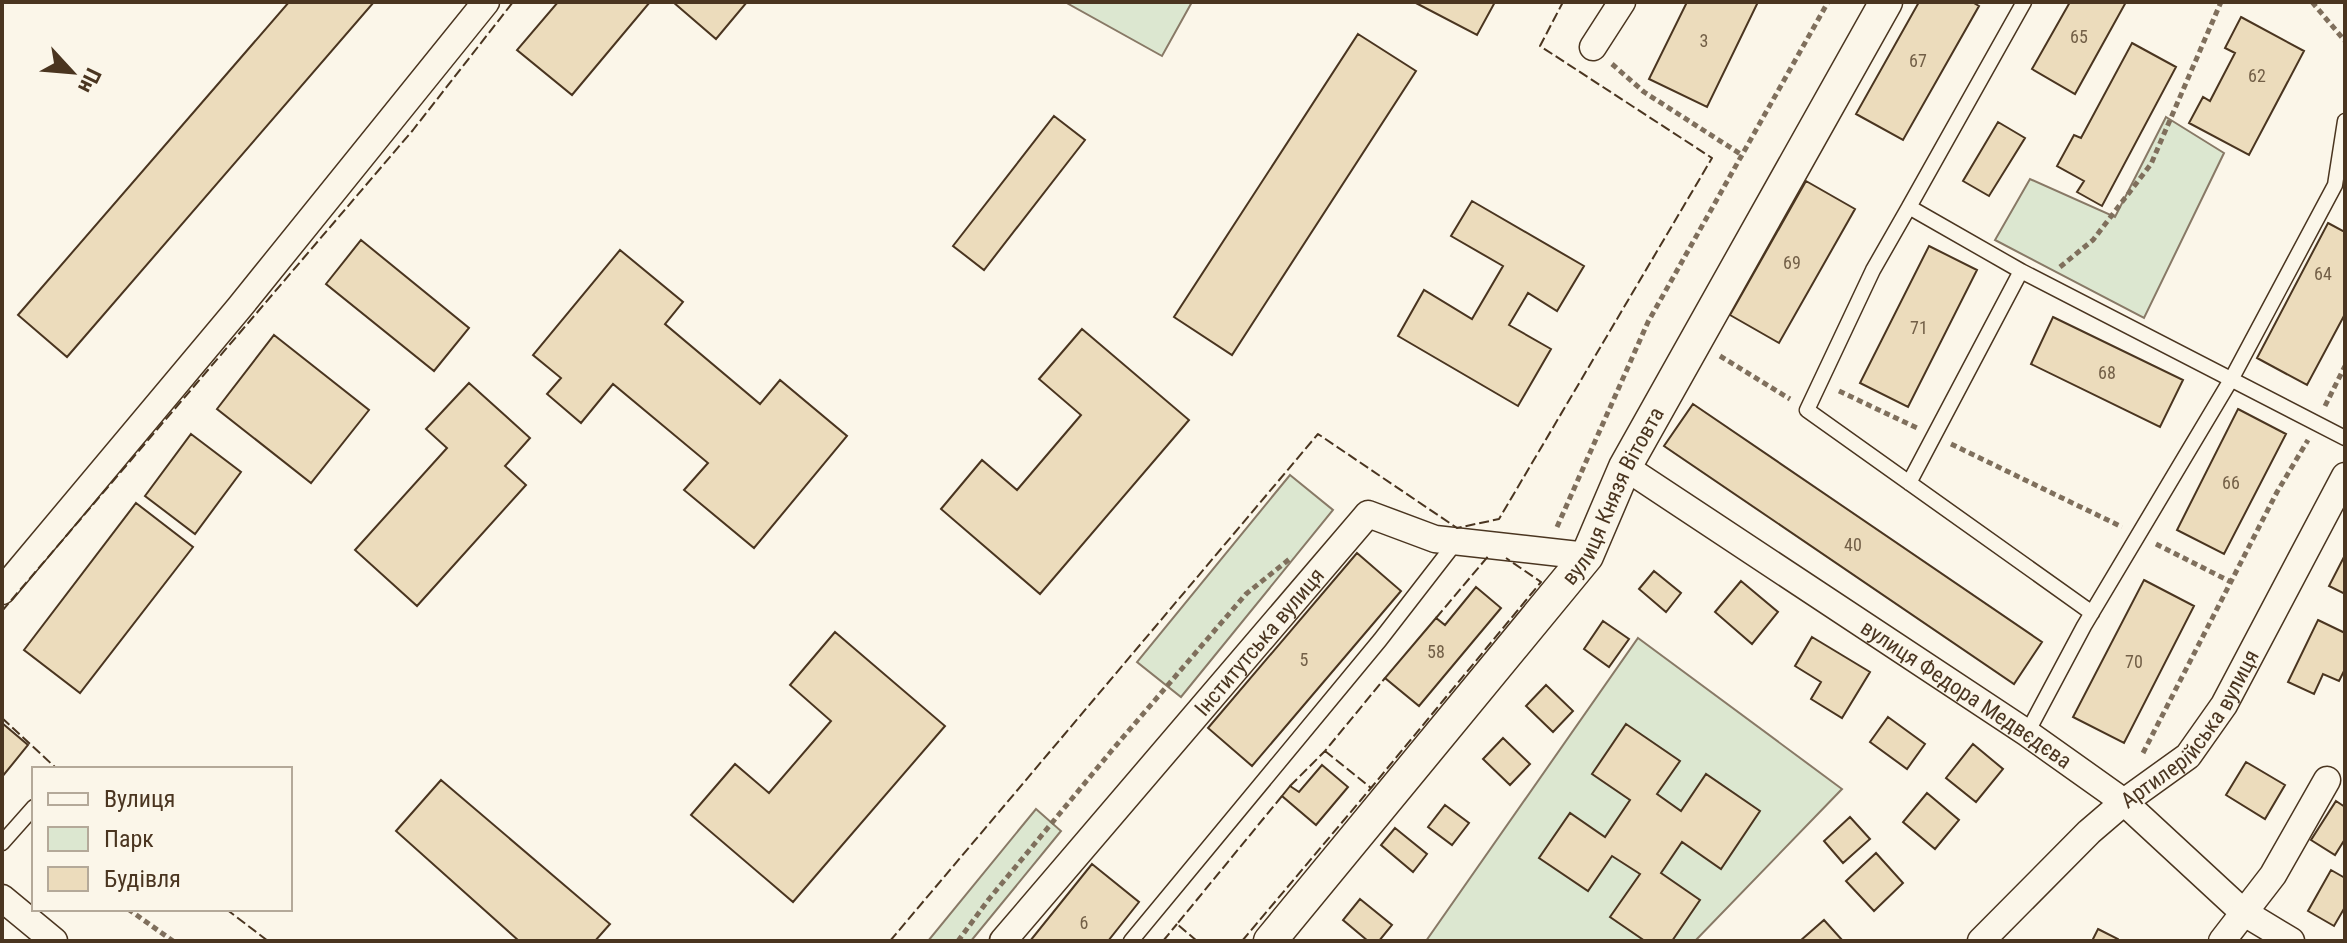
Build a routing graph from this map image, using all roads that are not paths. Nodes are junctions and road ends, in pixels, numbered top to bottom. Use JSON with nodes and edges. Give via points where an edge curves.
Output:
{"nodes":[{"id":1,"x":486,"y":2,"type":"edge"},
{"id":2,"x":1622,"y":2,"type":"edge"},
{"id":3,"x":1886,"y":2,"type":"edge"},
{"id":4,"x":2024,"y":2,"type":"edge"},
{"id":5,"x":1593,"y":47,"type":"road end"},
{"id":6,"x":2345,"y":121,"type":"edge"},
{"id":7,"x":2340,"y":187,"type":"edge"},
{"id":8,"x":1909,"y":207,"type":"junction"},
{"id":9,"x":2021,"y":271,"type":"junction"},
{"id":10,"x":2232,"y":378,"type":"junction"},
{"id":11,"x":2345,"y":438,"type":"edge"},
{"id":12,"x":1625,"y":467,"type":"junction"},
{"id":13,"x":2345,"y":476,"type":"edge"},
{"id":14,"x":1909,"y":483,"type":"junction"},
{"id":15,"x":1456,"y":542,"type":"junction"},
{"id":16,"x":1587,"y":556,"type":"junction"},
{"id":17,"x":2,"y":591,"type":"edge"},
{"id":18,"x":2092,"y":613,"type":"junction"},
{"id":19,"x":2027,"y":733,"type":"junction"},
{"id":20,"x":2327,"y":780,"type":"dead end"},
{"id":21,"x":2124,"y":802,"type":"junction"},
{"id":22,"x":32,"y":809,"type":"edge"},
{"id":23,"x":2,"y":843,"type":"edge"},
{"id":24,"x":2,"y":898,"type":"edge"},
{"id":25,"x":2243,"y":912,"type":"junction"},
{"id":26,"x":54,"y":941,"type":"edge"},
{"id":27,"x":1003,"y":941,"type":"edge"},
{"id":28,"x":1131,"y":941,"type":"edge"},
{"id":29,"x":1270,"y":941,"type":"edge"},
{"id":30,"x":1981,"y":941,"type":"edge"},
{"id":31,"x":2222,"y":941,"type":"edge"},
{"id":32,"x":2291,"y":941,"type":"edge"}],
"edges":[{"from":1,"to":17,"type":"street"},
{"from":2,"to":5,"type":"street"},
{"from":3,"to":12,"type":"street","name":"вулиця Князя Вітовта"},
{"from":4,"to":8,"type":"lane"},
{"from":6,"to":7,"type":"lane"},
{"from":7,"to":10,"type":"lane"},
{"from":8,"to":9,"type":"lane"},
{"from":8,"to":14,"type":"lane","via":[[1807,410]]},
{"from":9,"to":10,"type":"lane"},
{"from":9,"to":14,"type":"lane"},
{"from":10,"to":11,"type":"lane"},
{"from":10,"to":18,"type":"lane"},
{"from":12,"to":16,"type":"street","name":"вулиця Князя Вітовта"},
{"from":12,"to":19,"type":"street","name":"вулиця Федора Медвєдєва"},
{"from":13,"to":21,"type":"street","name":"Артилерійська вулиця","via":[[2224,705],[2188,756]]},
{"from":14,"to":18,"type":"lane"},
{"from":15,"to":16,"type":"street","name":"Інститутська вулиця"},
{"from":15,"to":27,"type":"street","name":"Інститутська вулиця","via":[[1368,514]]},
{"from":15,"to":28,"type":"lane"},
{"from":16,"to":29,"type":"street","name":"вулиця Князя Вітовта"},
{"from":18,"to":19,"type":"lane"},
{"from":19,"to":21,"type":"street","name":"вулиця Федора Медвєдєва"},
{"from":20,"to":25,"type":"street","via":[[2273,875]]},
{"from":21,"to":25,"type":"street","name":"вулиця Федора Медвєдєва"},
{"from":21,"to":30,"type":"street","name":"Артилерійська вулиця"},
{"from":22,"to":23,"type":"lane"},
{"from":24,"to":26,"type":"street"},
{"from":25,"to":31,"type":"street"},
{"from":25,"to":32,"type":"street","name":"вулиця Федора Медвєдєва"}]}
